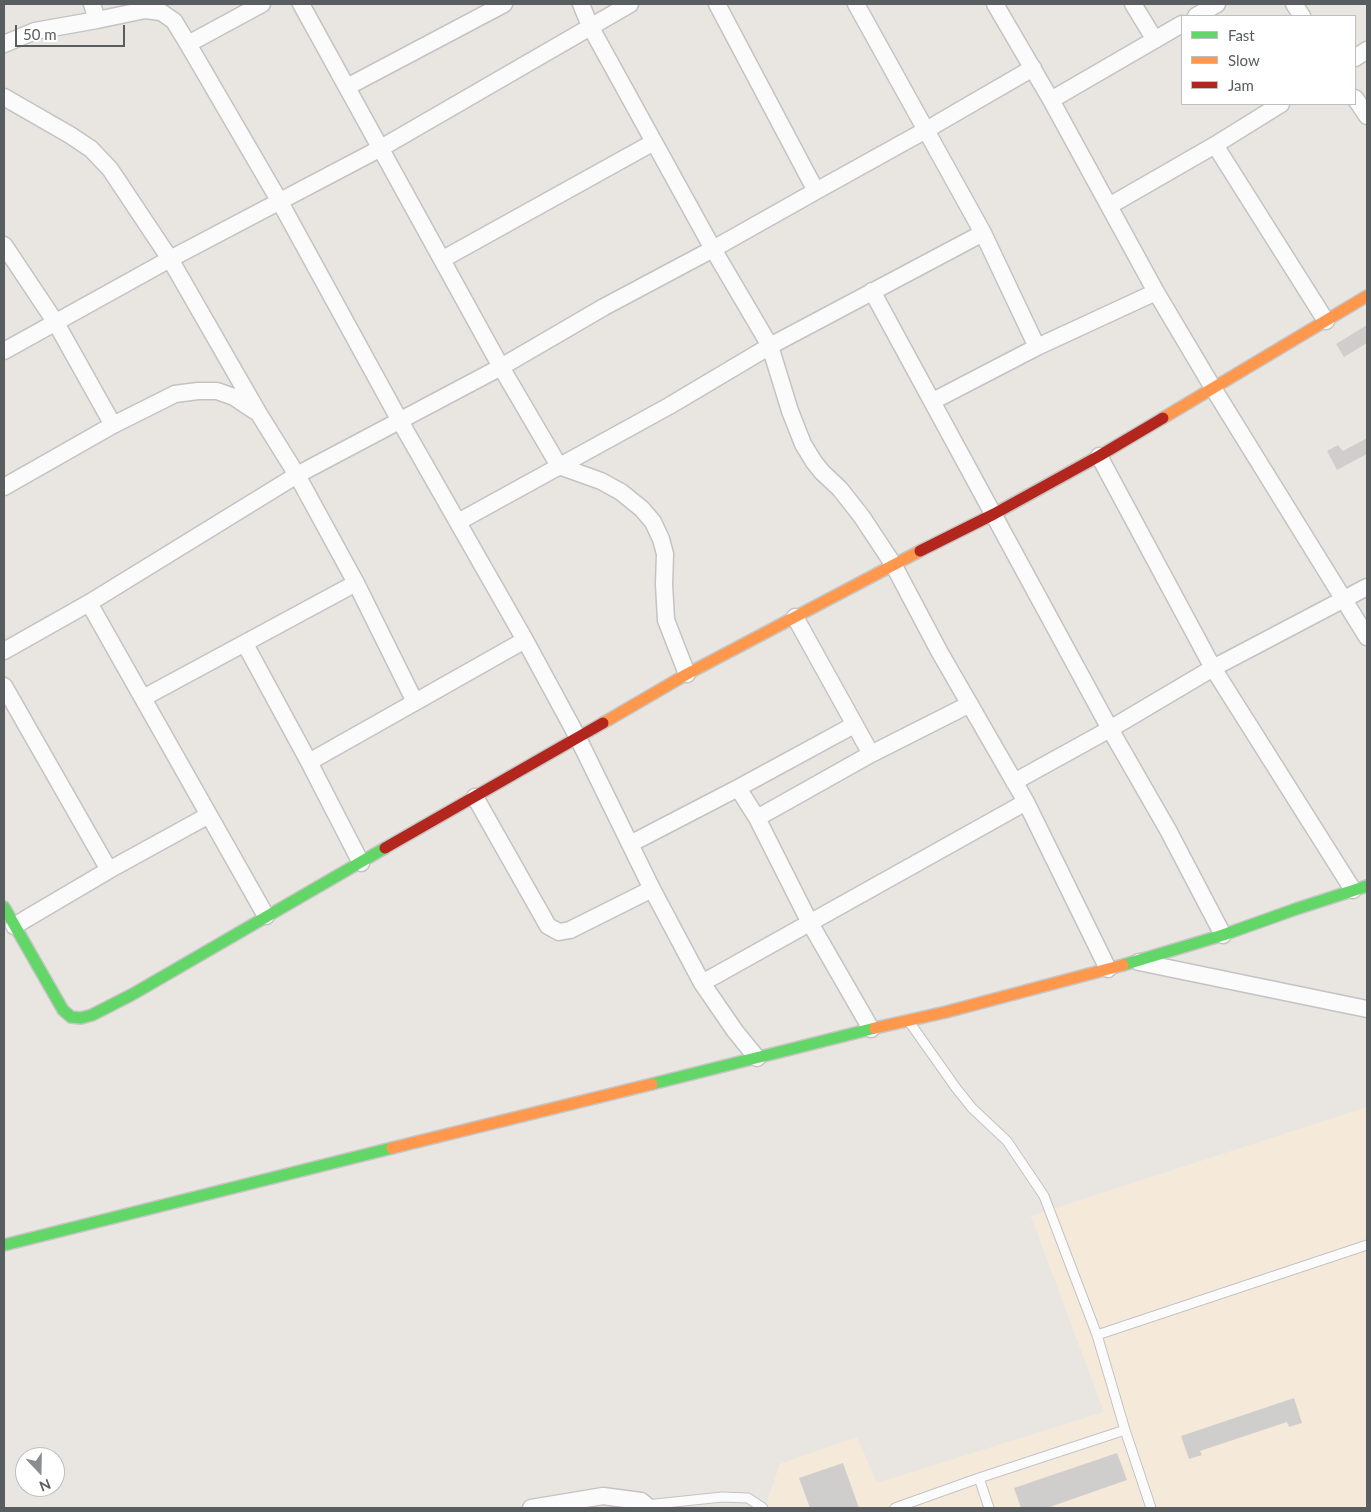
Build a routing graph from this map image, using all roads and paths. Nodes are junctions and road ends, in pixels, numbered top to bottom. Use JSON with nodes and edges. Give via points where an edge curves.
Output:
{"nodes":[{"id":1,"x":92,"y":4,"type":"edge"},
{"id":2,"x":262,"y":4,"type":"edge"},
{"id":3,"x":301,"y":4,"type":"edge"},
{"id":4,"x":504,"y":4,"type":"edge"},
{"id":5,"x":581,"y":4,"type":"edge"},
{"id":6,"x":630,"y":4,"type":"edge"},
{"id":7,"x":717,"y":4,"type":"edge"},
{"id":8,"x":856,"y":4,"type":"edge"},
{"id":9,"x":995,"y":4,"type":"edge"},
{"id":10,"x":1133,"y":4,"type":"edge"},
{"id":11,"x":1218,"y":4,"type":"edge"},
{"id":12,"x":1294,"y":4,"type":"edge"},
{"id":13,"x":1198,"y":15,"type":"edge"},
{"id":14,"x":1301,"y":15,"type":"edge"},
{"id":15,"x":97,"y":20,"type":"junction"},
{"id":16,"x":1181,"y":25,"type":"edge"},
{"id":17,"x":590,"y":26,"type":"junction"},
{"id":18,"x":1155,"y":40,"type":"junction"},
{"id":19,"x":4,"y":44,"type":"edge"},
{"id":20,"x":188,"y":44,"type":"junction"},
{"id":21,"x":1367,"y":50,"type":"edge"},
{"id":22,"x":1356,"y":57,"type":"edge"},
{"id":23,"x":1033,"y":68,"type":"junction"},
{"id":24,"x":347,"y":87,"type":"junction"},
{"id":25,"x":4,"y":97,"type":"edge"},
{"id":26,"x":1051,"y":100,"type":"junction"},
{"id":27,"x":1356,"y":100,"type":"edge"},
{"id":28,"x":1279,"y":105,"type":"edge"},
{"id":29,"x":1367,"y":116,"type":"edge"},
{"id":30,"x":926,"y":130,"type":"junction"},
{"id":31,"x":654,"y":142,"type":"junction"},
{"id":32,"x":1215,"y":145,"type":"junction"},
{"id":33,"x":380,"y":148,"type":"junction"},
{"id":34,"x":816,"y":191,"type":"junction"},
{"id":35,"x":280,"y":202,"type":"junction"},
{"id":36,"x":1109,"y":206,"type":"junction"},
{"id":37,"x":983,"y":233,"type":"junction"},
{"id":38,"x":4,"y":245,"type":"edge"},
{"id":39,"x":713,"y":249,"type":"junction"},
{"id":40,"x":443,"y":258,"type":"junction"},
{"id":41,"x":170,"y":260,"type":"junction"},
{"id":42,"x":872,"y":291,"type":"junction"},
{"id":43,"x":1156,"y":292,"type":"junction"},
{"id":44,"x":1367,"y":296,"type":"edge"},
{"id":45,"x":1326,"y":322,"type":"junction"},
{"id":46,"x":56,"y":323,"type":"junction"},
{"id":47,"x":770,"y":346,"type":"junction"},
{"id":48,"x":1037,"y":346,"type":"junction"},
{"id":49,"x":4,"y":351,"type":"edge"},
{"id":50,"x":502,"y":367,"type":"junction"},
{"id":51,"x":1213,"y":388,"type":"junction"},
{"id":52,"x":933,"y":402,"type":"junction"},
{"id":53,"x":259,"y":414,"type":"junction"},
{"id":54,"x":400,"y":421,"type":"junction"},
{"id":55,"x":113,"y":425,"type":"junction"},
{"id":56,"x":1099,"y":456,"type":"junction"},
{"id":57,"x":559,"y":466,"type":"junction"},
{"id":58,"x":297,"y":475,"type":"junction"},
{"id":59,"x":4,"y":487,"type":"edge"},
{"id":60,"x":994,"y":514,"type":"junction"},
{"id":61,"x":458,"y":522,"type":"junction"},
{"id":62,"x":893,"y":564,"type":"junction"},
{"id":63,"x":356,"y":583,"type":"junction"},
{"id":64,"x":1367,"y":587,"type":"edge"},
{"id":65,"x":1344,"y":600,"type":"junction"},
{"id":66,"x":89,"y":603,"type":"junction"},
{"id":67,"x":795,"y":617,"type":"junction"},
{"id":68,"x":1367,"y":637,"type":"edge"},
{"id":69,"x":525,"y":640,"type":"junction"},
{"id":70,"x":245,"y":644,"type":"junction"},
{"id":71,"x":5,"y":646,"type":"edge"},
{"id":72,"x":1213,"y":668,"type":"junction"},
{"id":73,"x":687,"y":674,"type":"junction"},
{"id":74,"x":4,"y":686,"type":"edge"},
{"id":75,"x":143,"y":698,"type":"junction"},
{"id":76,"x":414,"y":702,"type":"junction"},
{"id":77,"x":970,"y":704,"type":"junction"},
{"id":78,"x":854,"y":724,"type":"junction"},
{"id":79,"x":1110,"y":729,"type":"junction"},
{"id":80,"x":577,"y":736,"type":"junction"},
{"id":81,"x":870,"y":754,"type":"junction"},
{"id":82,"x":308,"y":762,"type":"junction"},
{"id":83,"x":1014,"y":782,"type":"junction"},
{"id":84,"x":738,"y":788,"type":"junction"},
{"id":85,"x":474,"y":798,"type":"junction"},
{"id":86,"x":1026,"y":802,"type":"junction"},
{"id":87,"x":209,"y":815,"type":"junction"},
{"id":88,"x":757,"y":818,"type":"junction"},
{"id":89,"x":630,"y":844,"type":"junction"},
{"id":90,"x":361,"y":863,"type":"junction"},
{"id":91,"x":109,"y":870,"type":"junction"},
{"id":92,"x":1360,"y":888,"type":"edge"},
{"id":93,"x":652,"y":889,"type":"junction"},
{"id":94,"x":4,"y":907,"type":"edge"},
{"id":95,"x":266,"y":916,"type":"junction"},
{"id":96,"x":810,"y":923,"type":"junction"},
{"id":97,"x":14,"y":926,"type":"junction"},
{"id":98,"x":1224,"y":935,"type":"junction"},
{"id":99,"x":1136,"y":961,"type":"junction"},
{"id":100,"x":1108,"y":969,"type":"junction"},
{"id":101,"x":702,"y":983,"type":"junction"},
{"id":102,"x":1367,"y":1010,"type":"edge"},
{"id":103,"x":908,"y":1021,"type":"junction"},
{"id":104,"x":871,"y":1029,"type":"junction"},
{"id":105,"x":757,"y":1058,"type":"junction"},
{"id":106,"x":4,"y":1245,"type":"edge"},
{"id":107,"x":1367,"y":1245,"type":"edge"},
{"id":108,"x":1097,"y":1335,"type":"junction"},
{"id":109,"x":1125,"y":1430,"type":"junction"},
{"id":110,"x":979,"y":1478,"type":"junction"},
{"id":111,"x":646,"y":1507,"type":"edge"},
{"id":112,"x":531,"y":1508,"type":"edge"},
{"id":113,"x":763,"y":1508,"type":"edge"},
{"id":114,"x":895,"y":1508,"type":"edge"},
{"id":115,"x":989,"y":1508,"type":"edge"},
{"id":116,"x":1151,"y":1508,"type":"edge"}],
"edges":[{"from":1,"to":15,"type":"street"},
{"from":2,"to":20,"type":"street"},
{"from":3,"to":24,"type":"street"},
{"from":4,"to":24,"type":"street"},
{"from":5,"to":17,"type":"street"},
{"from":6,"to":17,"type":"street"},
{"from":7,"to":34,"type":"street"},
{"from":8,"to":30,"type":"street"},
{"from":9,"to":23,"type":"street"},
{"from":10,"to":18,"type":"street"},
{"from":11,"to":13,"type":"street"},
{"from":12,"to":14,"type":"street"},
{"from":15,"to":19,"type":"street","via":[[35,31]]},
{"from":15,"to":20,"type":"street","via":[[145,10],[161,12],[174,21]]},
{"from":16,"to":18,"type":"street"},
{"from":17,"to":31,"type":"street"},
{"from":17,"to":33,"type":"street"},
{"from":18,"to":26,"type":"street"},
{"from":20,"to":35,"type":"street"},
{"from":21,"to":22,"type":"street"},
{"from":23,"to":26,"type":"street"},
{"from":23,"to":30,"type":"street"},
{"from":24,"to":33,"type":"street"},
{"from":25,"to":41,"type":"street","via":[[91,149],[110,169]]},
{"from":26,"to":36,"type":"street"},
{"from":27,"to":29,"type":"street"},
{"from":28,"to":32,"type":"street"},
{"from":30,"to":34,"type":"street"},
{"from":30,"to":37,"type":"street"},
{"from":31,"to":39,"type":"street"},
{"from":31,"to":40,"type":"street"},
{"from":32,"to":36,"type":"street"},
{"from":32,"to":45,"type":"street"},
{"from":33,"to":35,"type":"street"},
{"from":33,"to":40,"type":"street"},
{"from":34,"to":39,"type":"street"},
{"from":35,"to":41,"type":"street"},
{"from":35,"to":54,"type":"street"},
{"from":36,"to":43,"type":"street"},
{"from":37,"to":42,"type":"street"},
{"from":37,"to":48,"type":"street"},
{"from":38,"to":46,"type":"street"},
{"from":39,"to":47,"type":"street"},
{"from":39,"to":50,"type":"street"},
{"from":40,"to":50,"type":"street"},
{"from":41,"to":46,"type":"street"},
{"from":41,"to":53,"type":"street"},
{"from":42,"to":47,"type":"street"},
{"from":42,"to":52,"type":"street"},
{"from":43,"to":48,"type":"street"},
{"from":43,"to":51,"type":"street"},
{"from":44,"to":45,"type":"street"},
{"from":45,"to":51,"type":"street"},
{"from":46,"to":49,"type":"street"},
{"from":46,"to":55,"type":"street"},
{"from":47,"to":57,"type":"street"},
{"from":47,"to":62,"type":"street","via":[[803,444],[822,472],[862,517]]},
{"from":48,"to":52,"type":"street"},
{"from":50,"to":54,"type":"street"},
{"from":50,"to":57,"type":"street"},
{"from":51,"to":56,"type":"street"},
{"from":51,"to":65,"type":"street"},
{"from":52,"to":60,"type":"street"},
{"from":53,"to":55,"type":"street","via":[[234,397],[217,391],[198,391],[175,394]]},
{"from":53,"to":58,"type":"street"},
{"from":54,"to":58,"type":"street"},
{"from":54,"to":61,"type":"street"},
{"from":55,"to":59,"type":"street"},
{"from":56,"to":60,"type":"street"},
{"from":56,"to":72,"type":"street"},
{"from":57,"to":61,"type":"street"},
{"from":57,"to":73,"type":"street","via":[[621,492],[653,522],[665,554],[666,620]]},
{"from":58,"to":63,"type":"street"},
{"from":58,"to":66,"type":"street"},
{"from":60,"to":62,"type":"street"},
{"from":60,"to":79,"type":"street"},
{"from":61,"to":69,"type":"street"},
{"from":62,"to":67,"type":"street"},
{"from":62,"to":77,"type":"street"},
{"from":63,"to":70,"type":"street"},
{"from":63,"to":76,"type":"street"},
{"from":64,"to":65,"type":"street"},
{"from":65,"to":68,"type":"street"},
{"from":65,"to":72,"type":"street"},
{"from":66,"to":71,"type":"street"},
{"from":66,"to":75,"type":"street"},
{"from":67,"to":73,"type":"street"},
{"from":67,"to":78,"type":"street"},
{"from":69,"to":76,"type":"street"},
{"from":69,"to":80,"type":"street"},
{"from":70,"to":75,"type":"street"},
{"from":70,"to":82,"type":"street"},
{"from":72,"to":79,"type":"street"},
{"from":72,"to":92,"type":"street"},
{"from":73,"to":80,"type":"street"},
{"from":74,"to":91,"type":"street"},
{"from":75,"to":87,"type":"street"},
{"from":76,"to":82,"type":"street"},
{"from":77,"to":81,"type":"street"},
{"from":77,"to":83,"type":"street"},
{"from":78,"to":81,"type":"street"},
{"from":78,"to":84,"type":"street"},
{"from":79,"to":83,"type":"street"},
{"from":79,"to":98,"type":"street"},
{"from":80,"to":85,"type":"street"},
{"from":80,"to":89,"type":"street"},
{"from":81,"to":88,"type":"street"},
{"from":82,"to":90,"type":"street"},
{"from":83,"to":86,"type":"street"},
{"from":84,"to":88,"type":"street"},
{"from":84,"to":89,"type":"street"},
{"from":85,"to":90,"type":"street"},
{"from":85,"to":93,"type":"street","via":[[548,926],[559,932],[570,930]]},
{"from":86,"to":96,"type":"street"},
{"from":86,"to":100,"type":"street"},
{"from":87,"to":91,"type":"street"},
{"from":87,"to":95,"type":"street"},
{"from":88,"to":96,"type":"street"},
{"from":89,"to":93,"type":"street"},
{"from":90,"to":95,"type":"street"},
{"from":91,"to":97,"type":"street"},
{"from":92,"to":98,"type":"street"},
{"from":93,"to":101,"type":"street"},
{"from":94,"to":97,"type":"street"},
{"from":95,"to":97,"type":"street","via":[[134,994],[81,1018],[71,1017],[62,1010]]},
{"from":96,"to":101,"type":"street"},
{"from":96,"to":104,"type":"street"},
{"from":98,"to":99,"type":"street"},
{"from":99,"to":100,"type":"street"},
{"from":99,"to":102,"type":"street"},
{"from":100,"to":103,"type":"street"},
{"from":101,"to":105,"type":"street"},
{"from":103,"to":104,"type":"street"},
{"from":103,"to":108,"type":"lane","via":[[972,1108],[1007,1141],[1044,1196]]},
{"from":104,"to":105,"type":"street"},
{"from":105,"to":106,"type":"street"},
{"from":107,"to":108,"type":"lane"},
{"from":108,"to":109,"type":"lane"},
{"from":109,"to":110,"type":"lane"},
{"from":109,"to":116,"type":"lane"},
{"from":110,"to":114,"type":"lane"},
{"from":110,"to":115,"type":"lane"},
{"from":111,"to":112,"type":"street","via":[[641,1501],[603,1496]]},
{"from":111,"to":113,"type":"lane","via":[[722,1497],[748,1498]]}]}
